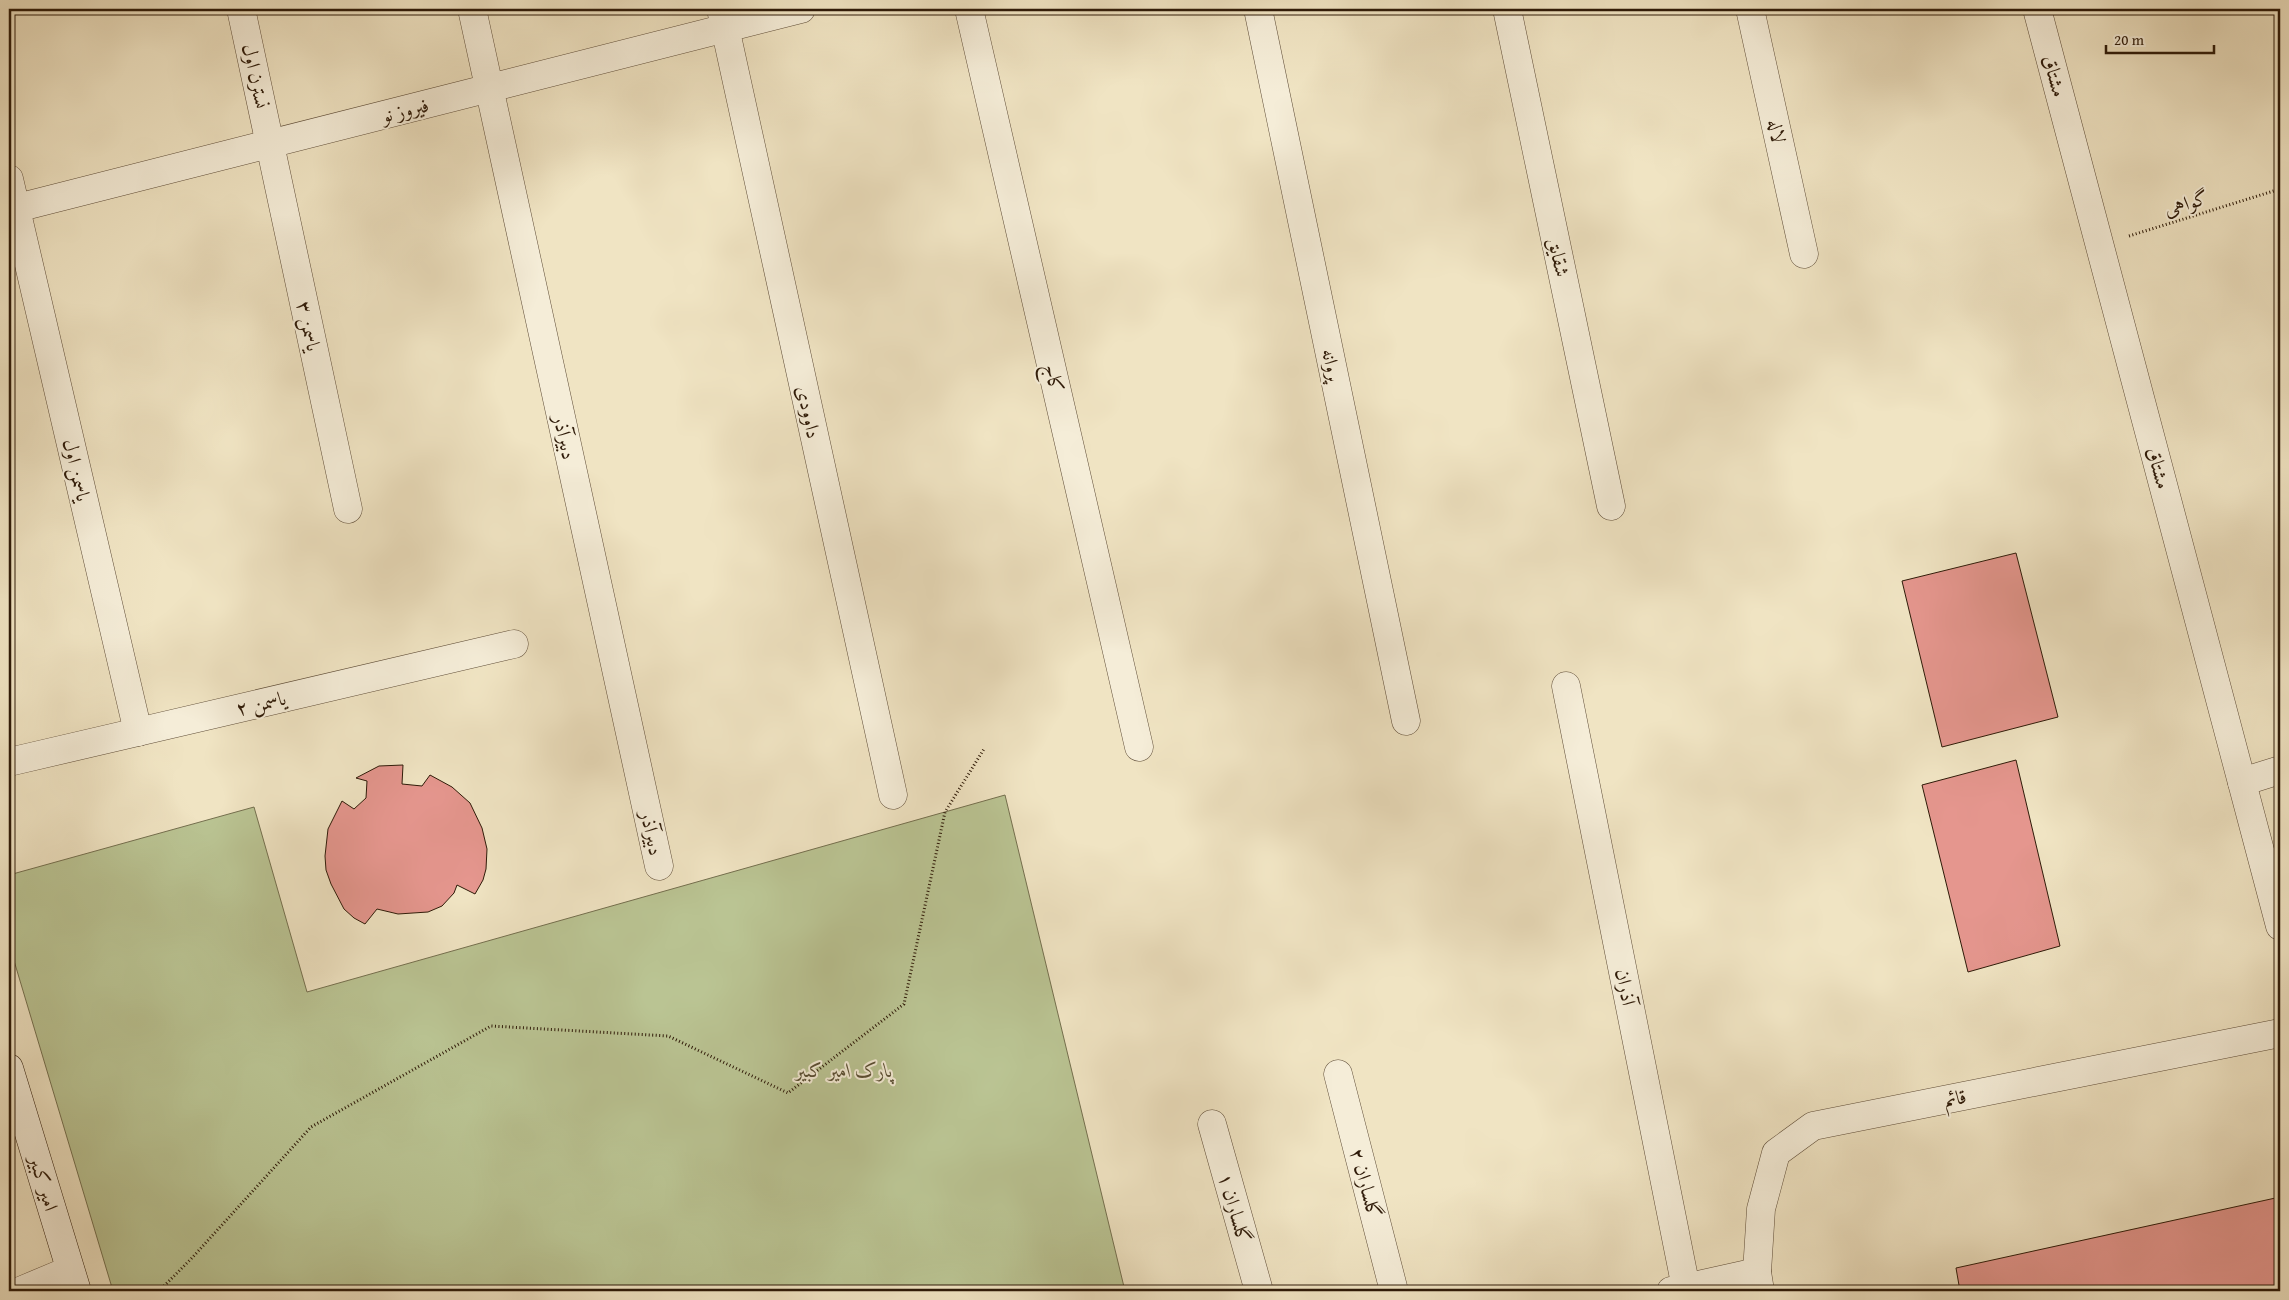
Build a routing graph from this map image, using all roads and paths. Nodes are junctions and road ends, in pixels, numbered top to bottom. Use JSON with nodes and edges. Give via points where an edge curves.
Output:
{"nodes":[{"id":1,"x":241,"y":9,"type":"edge"},
{"id":2,"x":472,"y":9,"type":"edge"},
{"id":3,"x":801,"y":9,"type":"edge"},
{"id":4,"x":970,"y":9,"type":"edge"},
{"id":5,"x":1258,"y":9,"type":"edge"},
{"id":6,"x":1507,"y":9,"type":"edge"},
{"id":7,"x":1750,"y":9,"type":"edge"},
{"id":8,"x":2037,"y":9,"type":"edge"},
{"id":9,"x":723,"y":18,"type":"edge"},
{"id":10,"x":489,"y":88,"type":"junction"},
{"id":11,"x":270,"y":144,"type":"junction"},
{"id":12,"x":9,"y":179,"type":"edge"},
{"id":13,"x":2280,"y":189,"type":"edge"},
{"id":14,"x":12,"y":209,"type":"edge"},
{"id":15,"x":2100,"y":244,"type":"junction"},
{"id":16,"x":1804,"y":254,"type":"dead end"},
{"id":17,"x":1611,"y":506,"type":"dead end"},
{"id":18,"x":348,"y":509,"type":"dead end"},
{"id":19,"x":514,"y":644,"type":"dead end"},
{"id":20,"x":1566,"y":686,"type":"dead end"},
{"id":21,"x":1406,"y":721,"type":"dead end"},
{"id":22,"x":138,"y":732,"type":"junction"},
{"id":23,"x":1139,"y":747,"type":"dead end"},
{"id":24,"x":984,"y":749,"type":"dead end"},
{"id":25,"x":9,"y":762,"type":"edge"},
{"id":26,"x":2280,"y":770,"type":"edge"},
{"id":27,"x":2242,"y":782,"type":"junction"},
{"id":28,"x":892,"y":795,"type":"dead end"},
{"id":29,"x":659,"y":866,"type":"dead end"},
{"id":30,"x":2280,"y":926,"type":"edge"},
{"id":31,"x":2280,"y":1032,"type":"edge"},
{"id":32,"x":9,"y":1068,"type":"edge"},
{"id":33,"x":1338,"y":1074,"type":"dead end"},
{"id":34,"x":1212,"y":1124,"type":"dead end"},
{"id":35,"x":74,"y":1281,"type":"edge"},
{"id":36,"x":1758,"y":1282,"type":"edge"},
{"id":37,"x":1678,"y":1290,"type":"edge"},
{"id":38,"x":20,"y":1291,"type":"edge"},
{"id":39,"x":158,"y":1291,"type":"edge"},
{"id":40,"x":1258,"y":1291,"type":"edge"},
{"id":41,"x":1394,"y":1291,"type":"edge"}],
"edges":[{"from":1,"to":11,"type":"street","name":"نسترن اول"},
{"from":2,"to":10,"type":"street","name":"دبیرآذر"},
{"from":3,"to":9,"type":"street","name":"فیروز نو"},
{"from":4,"to":23,"type":"street","name":"کاج"},
{"from":5,"to":21,"type":"street","name":"پروانه"},
{"from":6,"to":17,"type":"street","name":"شقایق"},
{"from":7,"to":16,"type":"street","name":"لاله"},
{"from":8,"to":15,"type":"street","name":"مشتاق"},
{"from":9,"to":10,"type":"street","name":"فیروز نو"},
{"from":9,"to":28,"type":"street","name":"داوودی"},
{"from":10,"to":11,"type":"street","name":"فیروز نو"},
{"from":10,"to":29,"type":"street","name":"دبیرآذر"},
{"from":11,"to":14,"type":"street","name":"فیروز نو"},
{"from":11,"to":18,"type":"street","name":"یاسمن ۳"},
{"from":12,"to":14,"type":"street","name":"یاسمن اول"},
{"from":13,"to":15,"type":"path","name":"گواهی"},
{"from":14,"to":22,"type":"street","name":"یاسمن اول"},
{"from":15,"to":27,"type":"street","name":"مشتاق"},
{"from":19,"to":22,"type":"street","name":"یاسمن ۲"},
{"from":20,"to":37,"type":"street","name":"آذران"},
{"from":22,"to":25,"type":"street","name":"یاسمن ۲"},
{"from":24,"to":39,"type":"path","via":[[945,812],[904,1004],[788,1093],[668,1036],[491,1026],[310,1127],[191,1260]]},
{"from":26,"to":27,"type":"street"},
{"from":27,"to":30,"type":"street","name":"مشتاق"},
{"from":31,"to":36,"type":"street","name":"قائم","via":[[1813,1126],[1776,1152],[1760,1209]]},
{"from":32,"to":35,"type":"street","name":"امیر کبیر"},
{"from":33,"to":41,"type":"street","name":"گلساران ۲"},
{"from":34,"to":40,"type":"street","name":"گلساران ۱"},
{"from":35,"to":38,"type":"street","name":"امیر کبیر"},
{"from":36,"to":37,"type":"street"}]}
